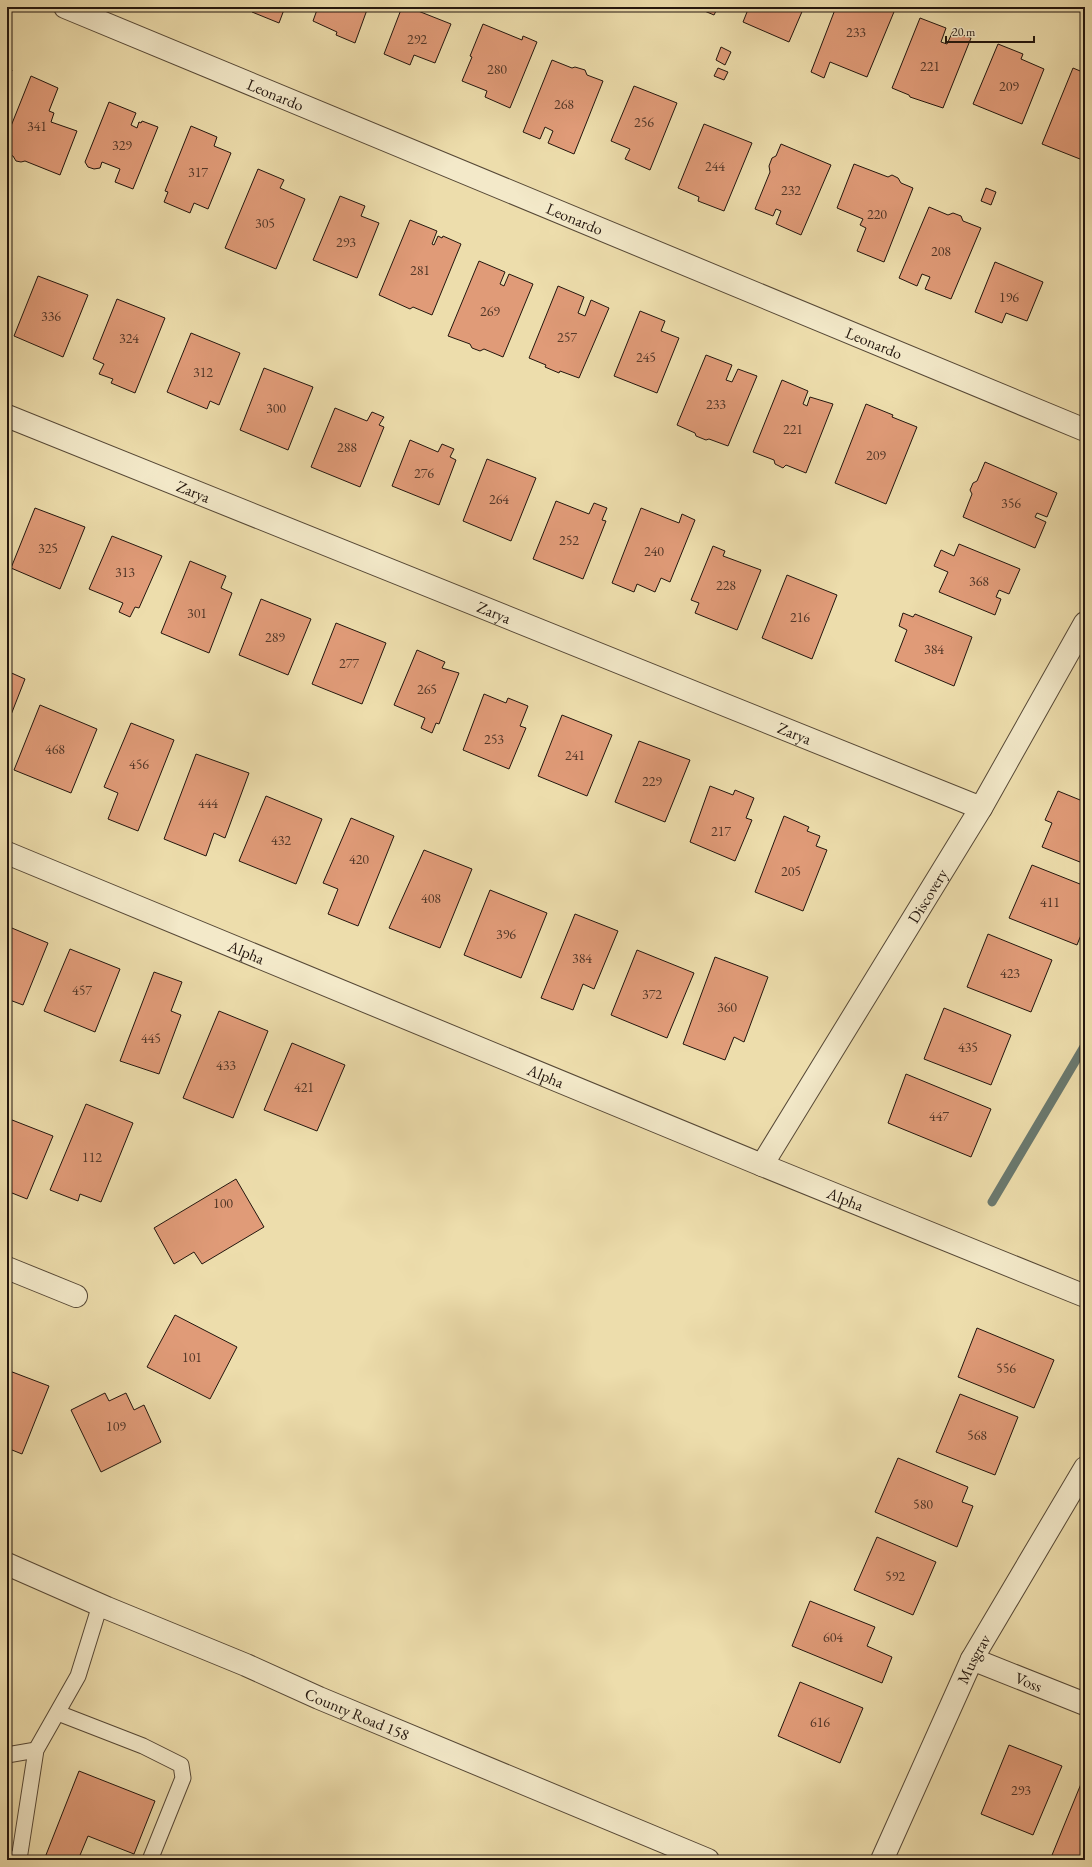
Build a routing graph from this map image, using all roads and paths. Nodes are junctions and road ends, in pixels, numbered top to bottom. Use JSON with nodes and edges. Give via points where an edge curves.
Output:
{"nodes":[{"id":1,"x":65,"y":7,"type":"edge"},
{"id":2,"x":7,"y":416,"type":"edge"},
{"id":3,"x":1085,"y":430,"type":"edge"},
{"id":4,"x":1085,"y":623,"type":"edge"},
{"id":5,"x":981,"y":808,"type":"junction"},
{"id":6,"x":7,"y":853,"type":"edge"},
{"id":7,"x":762,"y":1165,"type":"junction"},
{"id":8,"x":7,"y":1268,"type":"edge"},
{"id":9,"x":76,"y":1296,"type":"dead end"},
{"id":10,"x":1085,"y":1296,"type":"edge"},
{"id":11,"x":1085,"y":1468,"type":"edge"},
{"id":12,"x":7,"y":1564,"type":"edge"},
{"id":13,"x":100,"y":1605,"type":"junction"},
{"id":14,"x":972,"y":1659,"type":"junction"},
{"id":15,"x":1085,"y":1704,"type":"edge"},
{"id":16,"x":58,"y":1713,"type":"junction"},
{"id":17,"x":36,"y":1750,"type":"junction"},
{"id":18,"x":7,"y":1755,"type":"edge"},
{"id":19,"x":16,"y":1860,"type":"edge"},
{"id":20,"x":150,"y":1860,"type":"edge"},
{"id":21,"x":708,"y":1860,"type":"edge"},
{"id":22,"x":882,"y":1860,"type":"edge"}],
"edges":[{"from":1,"to":3,"type":"street","name":"Leonardo"},
{"from":2,"to":5,"type":"street","name":"Zarya"},
{"from":4,"to":5,"type":"street","name":"Discovery"},
{"from":5,"to":7,"type":"street","name":"Discovery"},
{"from":6,"to":7,"type":"street","name":"Alpha"},
{"from":7,"to":10,"type":"street","name":"Alpha"},
{"from":8,"to":9,"type":"street"},
{"from":11,"to":14,"type":"street","name":"Musgrav"},
{"from":12,"to":13,"type":"street","name":"County Road 158"},
{"from":13,"to":16,"type":"lane","via":[[78,1676]]},
{"from":13,"to":21,"type":"street","name":"County Road 158"},
{"from":14,"to":15,"type":"street","name":"Voss"},
{"from":14,"to":22,"type":"street","name":"Musgrav"},
{"from":16,"to":17,"type":"lane"},
{"from":16,"to":20,"type":"lane","via":[[142,1746],[181,1765],[183,1778]]},
{"from":17,"to":18,"type":"lane"},
{"from":17,"to":19,"type":"lane","via":[[20,1853]]}]}
